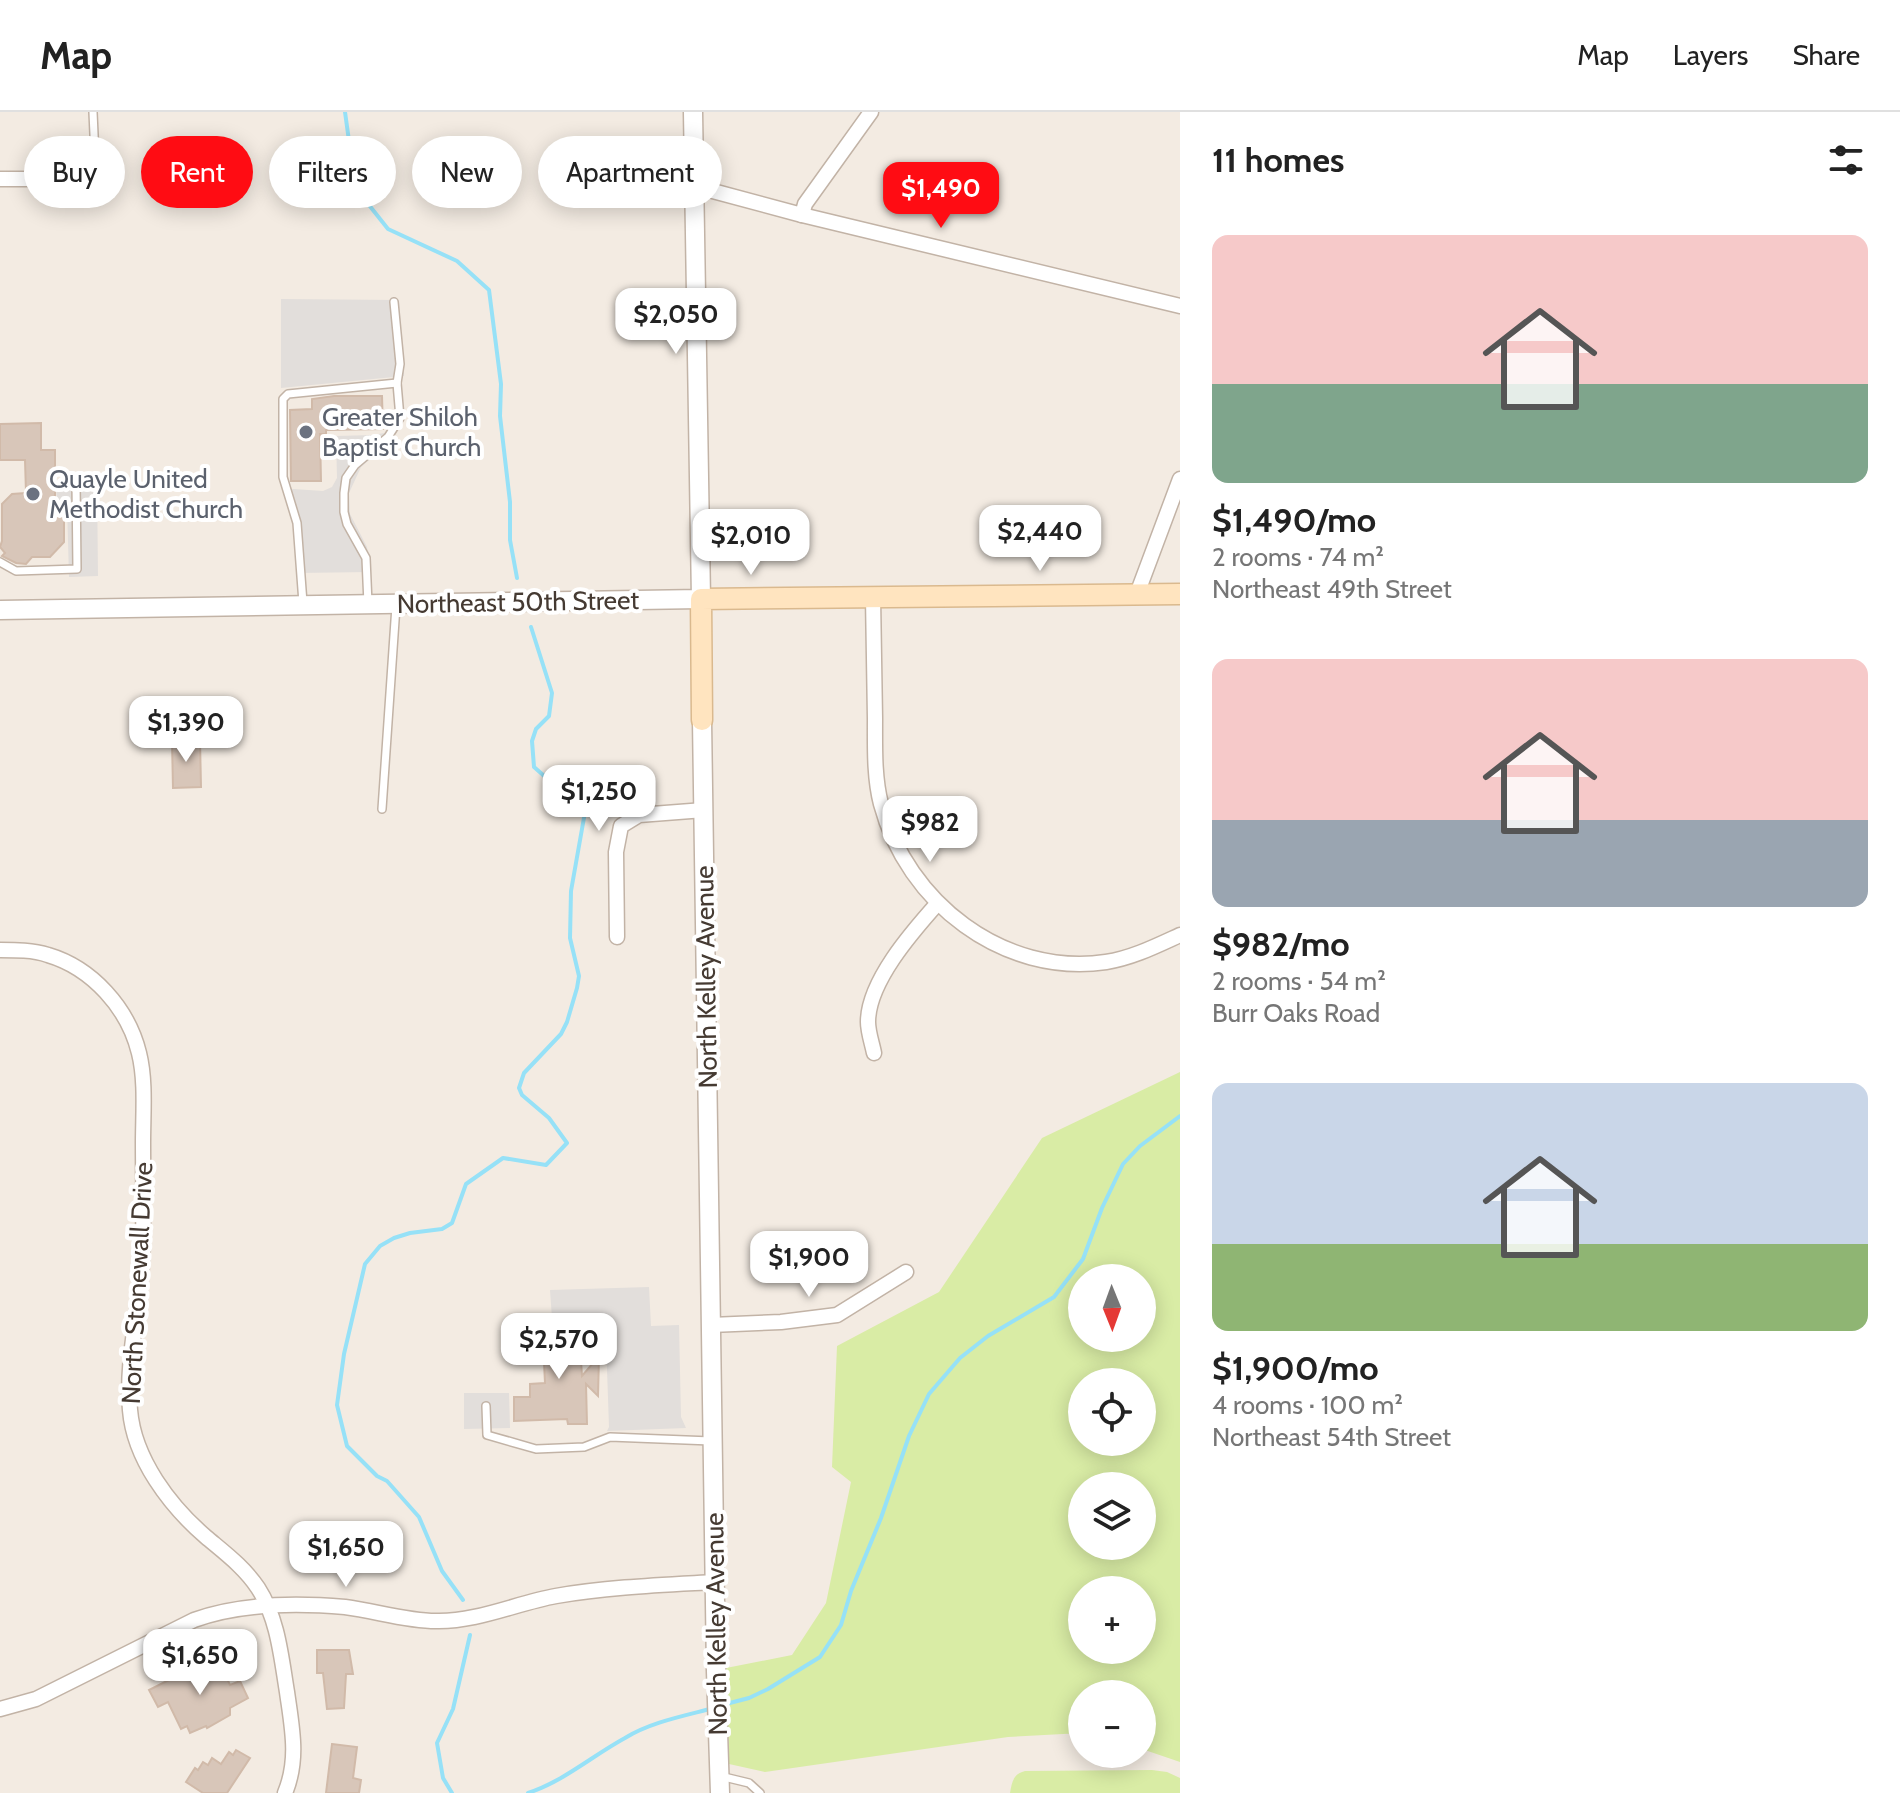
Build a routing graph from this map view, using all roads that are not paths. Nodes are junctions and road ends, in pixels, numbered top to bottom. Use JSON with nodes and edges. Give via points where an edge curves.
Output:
{"nodes":[{"id":1,"x":93,"y":112,"type":"edge"},
{"id":2,"x":693,"y":112,"type":"edge"},
{"id":3,"x":871,"y":112,"type":"edge"},
{"id":4,"x":94,"y":136,"type":"edge"},
{"id":5,"x":693,"y":136,"type":"edge"},
{"id":6,"x":0,"y":179,"type":"edge"},
{"id":7,"x":24,"y":179,"type":"edge"},
{"id":8,"x":722,"y":194,"type":"edge"},
{"id":9,"x":694,"y":208,"type":"edge"},
{"id":10,"x":802,"y":215,"type":"junction"},
{"id":11,"x":394,"y":302,"type":"dead end"},
{"id":12,"x":1180,"y":306,"type":"edge"},
{"id":13,"x":397,"y":383,"type":"junction"},
{"id":14,"x":1180,"y":479,"type":"edge"},
{"id":15,"x":76,"y":482,"type":"dead end"},
{"id":16,"x":0,"y":562,"type":"edge"},
{"id":17,"x":1137,"y":594,"type":"junction"},
{"id":18,"x":1180,"y":594,"type":"edge"},
{"id":19,"x":873,"y":597,"type":"junction"},
{"id":20,"x":701,"y":599,"type":"junction"},
{"id":21,"x":368,"y":604,"type":"junction"},
{"id":22,"x":396,"y":604,"type":"junction"},
{"id":23,"x":303,"y":605,"type":"junction"},
{"id":24,"x":0,"y":610,"type":"edge"},
{"id":25,"x":702,"y":720,"type":"joint"},
{"id":26,"x":382,"y":809,"type":"dead end"},
{"id":27,"x":704,"y":810,"type":"junction"},
{"id":28,"x":937,"y":904,"type":"junction"},
{"id":29,"x":1180,"y":935,"type":"edge"},
{"id":30,"x":617,"y":937,"type":"dead end"},
{"id":31,"x":0,"y":950,"type":"edge"},
{"id":32,"x":874,"y":1053,"type":"dead end"},
{"id":33,"x":906,"y":1272,"type":"dead end"},
{"id":34,"x":711,"y":1325,"type":"junction"},
{"id":35,"x":486,"y":1406,"type":"dead end"},
{"id":36,"x":714,"y":1441,"type":"junction"},
{"id":37,"x":715,"y":1582,"type":"junction"},
{"id":38,"x":268,"y":1606,"type":"junction"},
{"id":39,"x":0,"y":1709,"type":"edge"},
{"id":40,"x":720,"y":1784,"type":"edge"},
{"id":41,"x":285,"y":1793,"type":"edge"},
{"id":42,"x":760,"y":1793,"type":"edge"}],
"edges":[{"from":1,"to":4,"type":"lane"},
{"from":2,"to":5,"type":"street","name":"North Kelley Avenue"},
{"from":3,"to":10,"type":"street"},
{"from":6,"to":7,"type":"street"},
{"from":8,"to":10,"type":"street"},
{"from":9,"to":20,"type":"street","name":"North Kelley Avenue"},
{"from":10,"to":12,"type":"street"},
{"from":11,"to":13,"type":"lane"},
{"from":13,"to":21,"type":"lane","via":[[401,407],[395,429],[355,465],[344,493],[347,524],[366,558]]},
{"from":13,"to":23,"type":"lane","via":[[288,394],[283,399],[283,477],[297,523]]},
{"from":14,"to":17,"type":"street"},
{"from":15,"to":16,"type":"lane","via":[[77,569],[16,571]]},
{"from":17,"to":18,"type":"main road","name":"Northeast 50th Street"},
{"from":17,"to":19,"type":"main road","name":"Northeast 50th Street"},
{"from":19,"to":20,"type":"main road","name":"Northeast 50th Street"},
{"from":19,"to":28,"type":"street","via":[[880,801],[911,871]]},
{"from":20,"to":22,"type":"street","name":"Northeast 50th Street"},
{"from":20,"to":25,"type":"main road","name":"North Kelley Avenue"},
{"from":21,"to":22,"type":"street","name":"Northeast 50th Street"},
{"from":21,"to":23,"type":"street","name":"Northeast 50th Street"},
{"from":22,"to":26,"type":"lane"},
{"from":23,"to":24,"type":"street","name":"Northeast 50th Street"},
{"from":25,"to":27,"type":"street","name":"North Kelley Avenue"},
{"from":27,"to":30,"type":"street","via":[[639,815],[621,826],[616,852]]},
{"from":27,"to":34,"type":"street","name":"North Kelley Avenue"},
{"from":28,"to":29,"type":"street","via":[[996,944],[1062,962],[1116,960]]},
{"from":28,"to":32,"type":"street","via":[[902,946],[874,997],[868,1023]]},
{"from":31,"to":38,"type":"street","name":"North Stonewall Drive","via":[[46,954],[68,962],[121,1010],[132,1031],[143,1075],[141,1274],[129,1391],[133,1430],[160,1486],[203,1535],[245,1570]]},
{"from":33,"to":34,"type":"street","via":[[837,1315]]},
{"from":34,"to":36,"type":"street","name":"North Kelley Avenue"},
{"from":35,"to":36,"type":"lane","via":[[487,1435],[530,1448],[584,1447],[610,1437]]},
{"from":36,"to":37,"type":"street","name":"North Kelley Avenue"},
{"from":37,"to":38,"type":"street","via":[[557,1596],[435,1621],[346,1608]]},
{"from":37,"to":40,"type":"street","name":"North Kelley Avenue"},
{"from":38,"to":39,"type":"street","via":[[194,1620],[36,1699]]},
{"from":38,"to":41,"type":"street","name":"North Stonewall Drive","via":[[277,1630],[295,1745]]},
{"from":40,"to":42,"type":"lane","via":[[749,1783]]}]}
